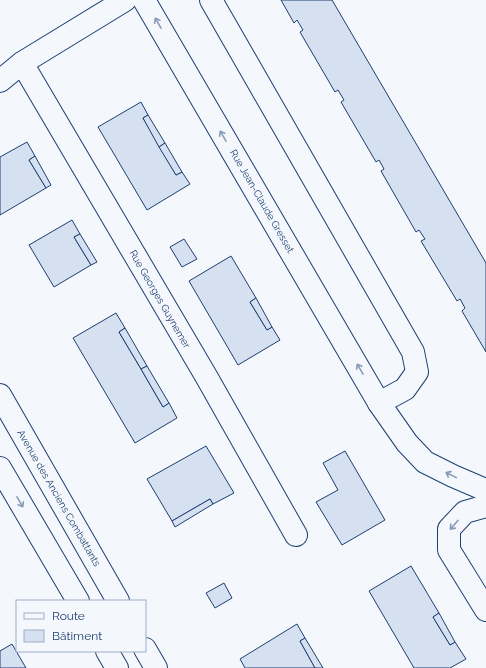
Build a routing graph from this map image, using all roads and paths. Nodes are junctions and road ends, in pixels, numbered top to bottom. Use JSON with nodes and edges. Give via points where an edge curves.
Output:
{"nodes":[{"id":1,"x":126,"y":0,"type":"edge"},
{"id":2,"x":144,"y":0,"type":"edge"},
{"id":3,"x":211,"y":0,"type":"edge"},
{"id":4,"x":22,"y":63,"type":"junction"},
{"id":5,"x":0,"y":72,"type":"edge"},
{"id":6,"x":0,"y":81,"type":"edge"},
{"id":7,"x":0,"y":394,"type":"edge"},
{"id":8,"x":379,"y":402,"type":"junction"},
{"id":9,"x":0,"y":468,"type":"edge"},
{"id":10,"x":486,"y":491,"type":"edge"},
{"id":11,"x":486,"y":506,"type":"edge"},
{"id":12,"x":296,"y":535,"type":"dead end"},
{"id":13,"x":77,"y":600,"type":"edge"},
{"id":14,"x":117,"y":600,"type":"edge"},
{"id":15,"x":486,"y":610,"type":"edge"},
{"id":16,"x":146,"y":651,"type":"edge"},
{"id":17,"x":108,"y":652,"type":"edge"},
{"id":18,"x":117,"y":668,"type":"edge"},
{"id":19,"x":156,"y":668,"type":"edge"}],
"edges":[{"from":1,"to":4,"type":"street"},
{"from":8,"to":2,"type":"street","name":"Rue Jean-Claude Gresset","one_way":true},
{"from":3,"to":8,"type":"street","via":[[413,352],[417,372],[405,389]]},
{"from":4,"to":5,"type":"street"},
{"from":4,"to":6,"type":"street"},
{"from":4,"to":12,"type":"street","name":"Rue Georges Guynemer"},
{"from":7,"to":14,"type":"street","name":"Avenue des Anciens Combattants"},
{"from":10,"to":8,"type":"street","name":"Rue Jean-Claude Gresset","one_way":true,"via":[[425,462],[407,443]]},
{"from":9,"to":13,"type":"street","one_way":true},
{"from":11,"to":15,"type":"street","one_way":true,"via":[[465,512],[449,529],[450,550]]},
{"from":16,"to":19,"type":"street"},
{"from":17,"to":18,"type":"street"}]}
